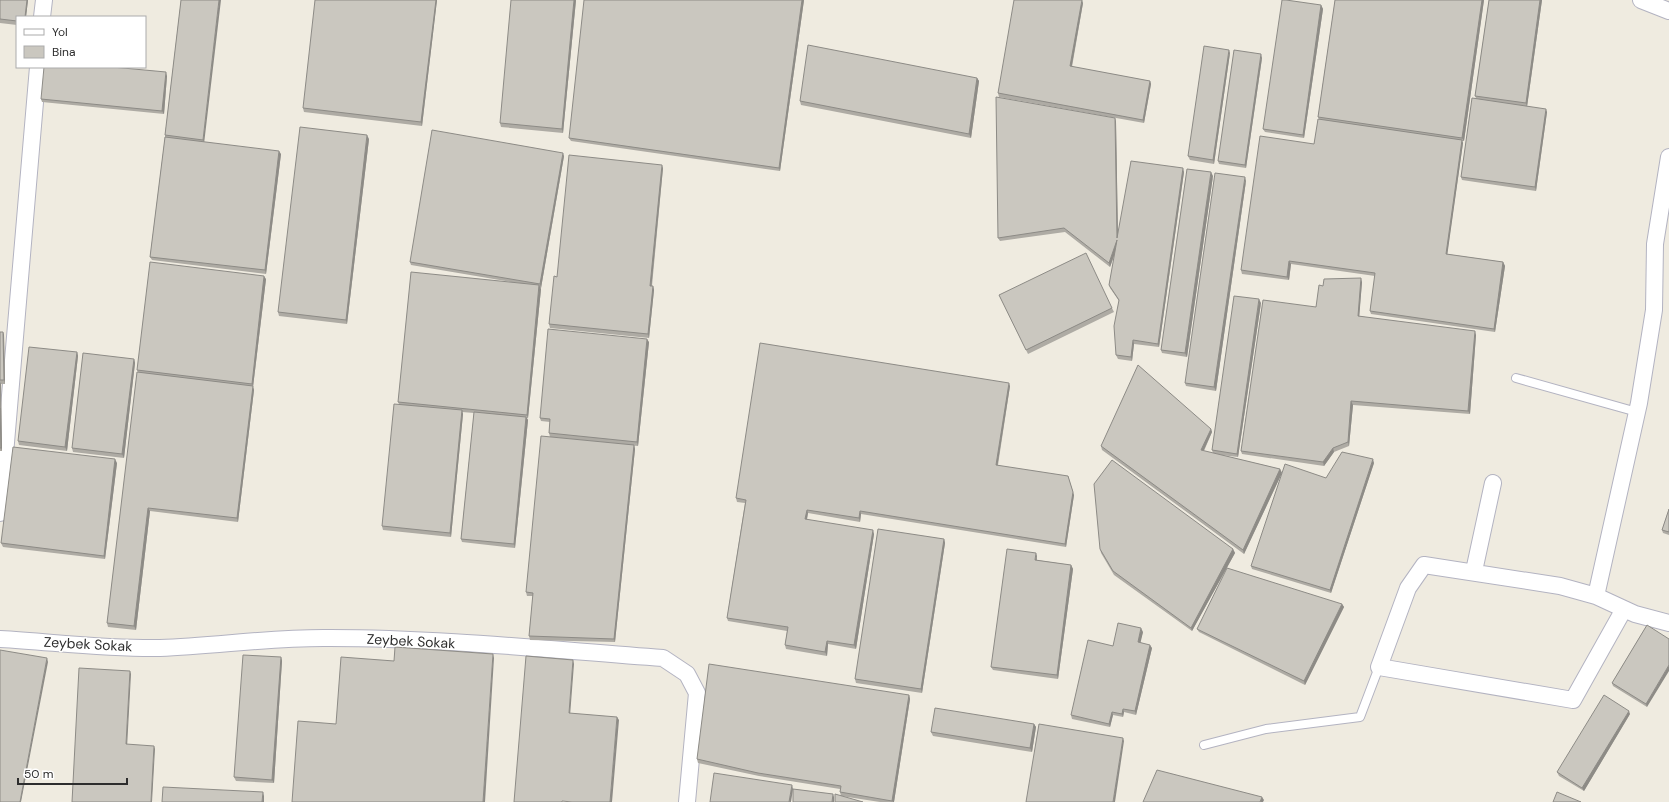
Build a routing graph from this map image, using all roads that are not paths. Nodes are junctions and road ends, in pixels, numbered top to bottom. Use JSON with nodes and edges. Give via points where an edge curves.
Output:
{"nodes":[{"id":1,"x":44,"y":0,"type":"edge"},
{"id":2,"x":1641,"y":0,"type":"edge"},
{"id":3,"x":1669,"y":11,"type":"edge"},
{"id":4,"x":42,"y":16,"type":"edge"},
{"id":5,"x":38,"y":68,"type":"edge"},
{"id":6,"x":1669,"y":157,"type":"edge"},
{"id":7,"x":1662,"y":309,"type":"edge"},
{"id":8,"x":1516,"y":378,"type":"dead end"},
{"id":9,"x":1637,"y":412,"type":"junction"},
{"id":10,"x":1493,"y":483,"type":"dead end"},
{"id":11,"x":0,"y":513,"type":"edge"},
{"id":12,"x":1474,"y":572,"type":"junction"},
{"id":13,"x":1596,"y":596,"type":"junction"},
{"id":14,"x":1624,"y":609,"type":"junction"},
{"id":15,"x":1669,"y":623,"type":"edge"},
{"id":16,"x":0,"y":639,"type":"edge"},
{"id":17,"x":1379,"y":667,"type":"junction"},
{"id":18,"x":1204,"y":745,"type":"dead end"},
{"id":19,"x":687,"y":802,"type":"edge"}],
"edges":[{"from":1,"to":4,"type":"street"},
{"from":2,"to":3,"type":"street"},
{"from":5,"to":11,"type":"street"},
{"from":6,"to":7,"type":"street","via":[[1655,244]]},
{"from":7,"to":9,"type":"street"},
{"from":8,"to":9,"type":"lane"},
{"from":9,"to":13,"type":"street"},
{"from":10,"to":12,"type":"street"},
{"from":12,"to":13,"type":"street","via":[[1560,586]]},
{"from":12,"to":17,"type":"street","via":[[1424,565],[1408,588]]},
{"from":13,"to":14,"type":"street"},
{"from":14,"to":15,"type":"street"},
{"from":14,"to":17,"type":"street","via":[[1573,700]]},
{"from":16,"to":19,"type":"street","name":"Zeybek Sokak","via":[[160,648],[328,638],[397,639],[663,658],[687,674],[697,693]]},
{"from":17,"to":18,"type":"lane","via":[[1360,718],[1266,729]]}]}
